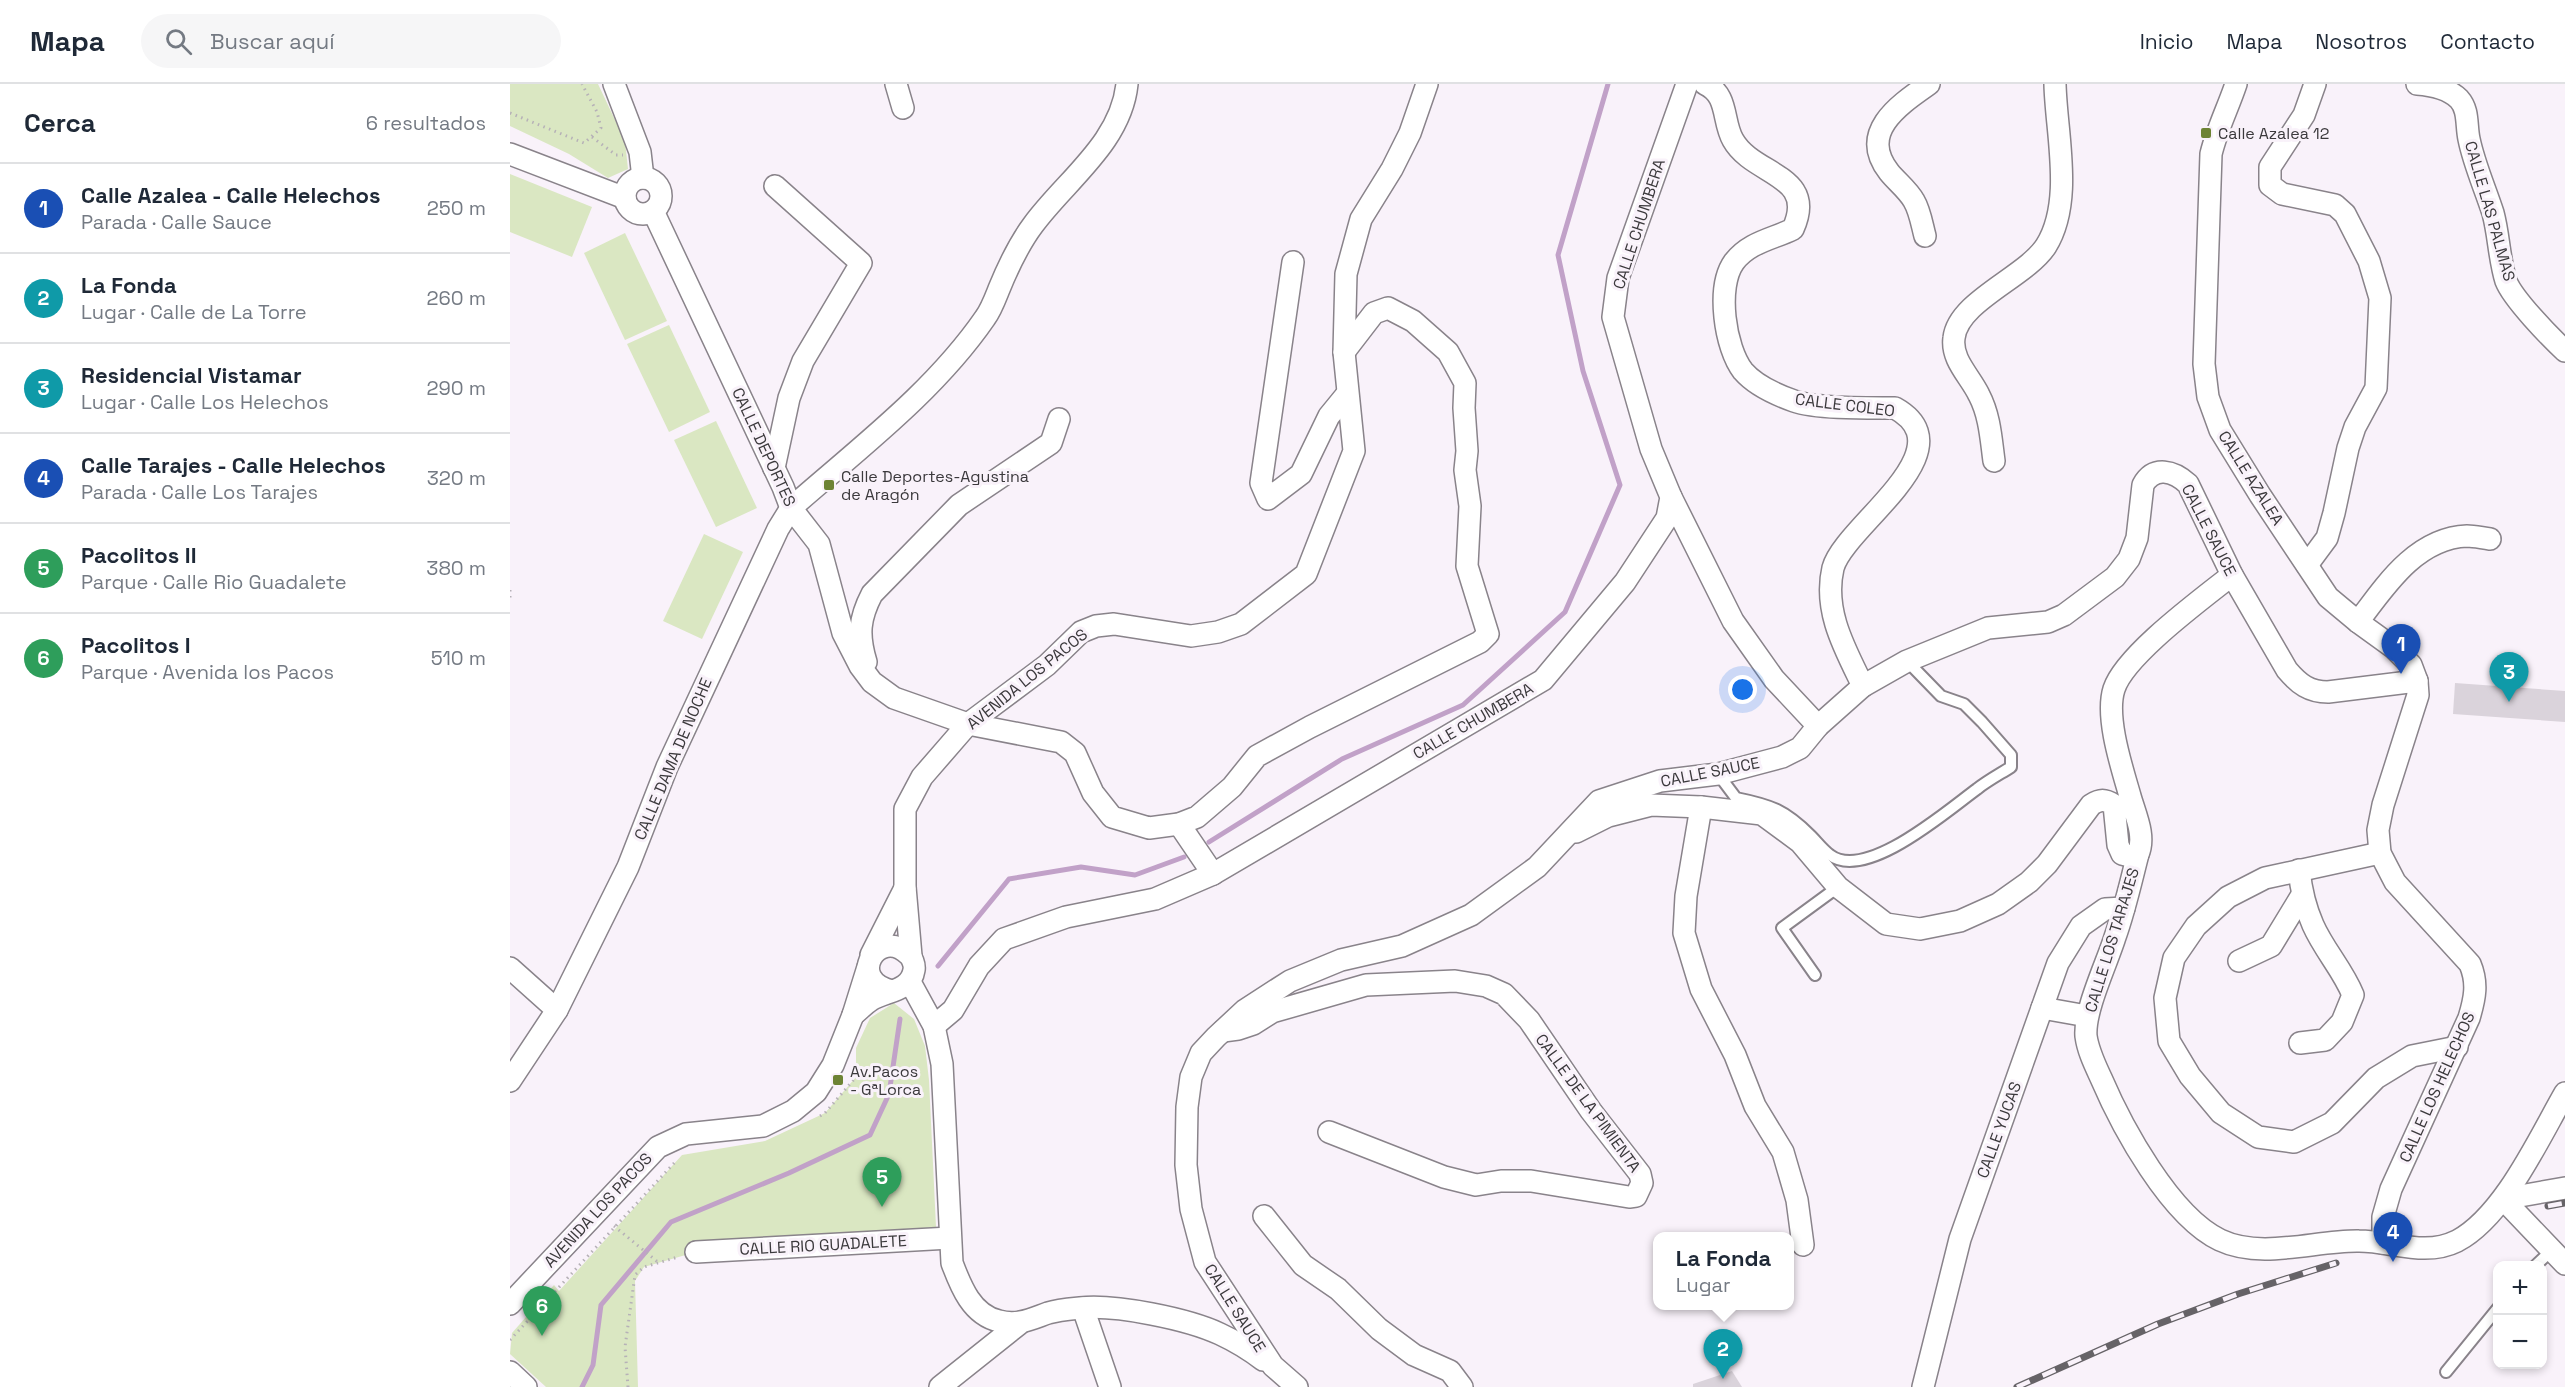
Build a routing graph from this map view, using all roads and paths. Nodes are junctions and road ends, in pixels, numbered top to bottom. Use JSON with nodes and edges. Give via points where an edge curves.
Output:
{"nodes":[{"id":1,"x":582,"y":84,"type":"edge"},
{"id":2,"x":614,"y":84,"type":"edge"},
{"id":3,"x":896,"y":84,"type":"edge"},
{"id":4,"x":1127,"y":84,"type":"edge"},
{"id":5,"x":1427,"y":84,"type":"edge"},
{"id":6,"x":1687,"y":84,"type":"edge"},
{"id":7,"x":1705,"y":84,"type":"edge"},
{"id":8,"x":1929,"y":84,"type":"edge"},
{"id":9,"x":2055,"y":84,"type":"edge"},
{"id":10,"x":2236,"y":84,"type":"edge"},
{"id":11,"x":2315,"y":84,"type":"edge"},
{"id":12,"x":2416,"y":84,"type":"edge"},
{"id":13,"x":903,"y":108,"type":"dead end"},
{"id":14,"x":510,"y":113,"type":"edge"},
{"id":15,"x":592,"y":136,"type":"junction"},
{"id":16,"x":640,"y":152,"type":"junction"},
{"id":17,"x":510,"y":154,"type":"edge"},
{"id":18,"x":643,"y":178,"type":"junction"},
{"id":19,"x":776,"y":186,"type":"dead end"},
{"id":20,"x":625,"y":198,"type":"junction"},
{"id":21,"x":653,"y":211,"type":"junction"},
{"id":22,"x":1925,"y":237,"type":"dead end"},
{"id":23,"x":1293,"y":262,"type":"dead end"},
{"id":24,"x":2565,"y":351,"type":"edge"},
{"id":25,"x":1344,"y":352,"type":"junction"},
{"id":26,"x":1347,"y":394,"type":"junction"},
{"id":27,"x":1059,"y":418,"type":"dead end"},
{"id":28,"x":1994,"y":461,"type":"dead end"},
{"id":29,"x":774,"y":468,"type":"junction"},
{"id":30,"x":1671,"y":496,"type":"junction"},
{"id":31,"x":791,"y":508,"type":"junction"},
{"id":32,"x":2490,"y":539,"type":"dead end"},
{"id":33,"x":2307,"y":565,"type":"junction"},
{"id":34,"x":2232,"y":575,"type":"junction"},
{"id":35,"x":510,"y":590,"type":"edge"},
{"id":36,"x":510,"y":600,"type":"edge"},
{"id":37,"x":2358,"y":622,"type":"junction"},
{"id":38,"x":1907,"y":661,"type":"junction"},
{"id":39,"x":2417,"y":681,"type":"junction"},
{"id":40,"x":872,"y":682,"type":"junction"},
{"id":41,"x":1863,"y":686,"type":"junction"},
{"id":42,"x":968,"y":724,"type":"junction"},
{"id":43,"x":1818,"y":726,"type":"junction"},
{"id":44,"x":1718,"y":774,"type":"junction"},
{"id":45,"x":1701,"y":807,"type":"junction"},
{"id":46,"x":1179,"y":824,"type":"junction"},
{"id":47,"x":1563,"y":839,"type":"junction"},
{"id":48,"x":2380,"y":853,"type":"junction"},
{"id":49,"x":2138,"y":854,"type":"junction"},
{"id":50,"x":2299,"y":870,"type":"junction"},
{"id":51,"x":1213,"y":874,"type":"junction"},
{"id":52,"x":1838,"y":886,"type":"junction"},
{"id":53,"x":905,"y":887,"type":"junction"},
{"id":54,"x":2302,"y":895,"type":"junction"},
{"id":55,"x":2124,"y":908,"type":"junction"},
{"id":56,"x":911,"y":956,"type":"junction"},
{"id":57,"x":870,"y":961,"type":"junction"},
{"id":58,"x":2239,"y":961,"type":"dead end"},
{"id":59,"x":510,"y":968,"type":"edge"},
{"id":60,"x":1815,"y":975,"type":"dead end"},
{"id":61,"x":901,"y":986,"type":"junction"},
{"id":62,"x":2042,"y":1008,"type":"junction"},
{"id":63,"x":557,"y":1010,"type":"junction"},
{"id":64,"x":853,"y":1015,"type":"junction"},
{"id":65,"x":2087,"y":1016,"type":"junction"},
{"id":66,"x":934,"y":1026,"type":"junction"},
{"id":67,"x":1223,"y":1030,"type":"junction"},
{"id":68,"x":2300,"y":1042,"type":"dead end"},
{"id":69,"x":2457,"y":1047,"type":"junction"},
{"id":70,"x":854,"y":1061,"type":"dead end"},
{"id":71,"x":510,"y":1081,"type":"edge"},
{"id":72,"x":2565,"y":1093,"type":"edge"},
{"id":73,"x":815,"y":1118,"type":"dead end"},
{"id":74,"x":1329,"y":1132,"type":"dead end"},
{"id":75,"x":682,"y":1155,"type":"dead end"},
{"id":76,"x":2565,"y":1188,"type":"edge"},
{"id":77,"x":2503,"y":1199,"type":"junction"},
{"id":78,"x":1264,"y":1216,"type":"dead end"},
{"id":79,"x":614,"y":1226,"type":"junction"},
{"id":80,"x":950,"y":1238,"type":"junction"},
{"id":81,"x":2382,"y":1243,"type":"junction"},
{"id":82,"x":1803,"y":1245,"type":"dead end"},
{"id":83,"x":696,"y":1252,"type":"joint"},
{"id":84,"x":2559,"y":1257,"type":"edge"},
{"id":85,"x":659,"y":1263,"type":"junction"},
{"id":86,"x":510,"y":1304,"type":"edge"},
{"id":87,"x":1083,"y":1308,"type":"junction"},
{"id":88,"x":2493,"y":1314,"type":"edge"},
{"id":89,"x":1019,"y":1324,"type":"junction"},
{"id":90,"x":510,"y":1340,"type":"edge"},
{"id":91,"x":1273,"y":1366,"type":"junction"},
{"id":92,"x":510,"y":1372,"type":"edge"},
{"id":93,"x":2446,"y":1372,"type":"dead end"},
{"id":94,"x":526,"y":1387,"type":"edge"},
{"id":95,"x":628,"y":1387,"type":"edge"},
{"id":96,"x":940,"y":1387,"type":"edge"},
{"id":97,"x":1110,"y":1387,"type":"edge"},
{"id":98,"x":1297,"y":1387,"type":"edge"},
{"id":99,"x":1462,"y":1387,"type":"edge"},
{"id":100,"x":1923,"y":1387,"type":"edge"}],
"edges":[{"from":1,"to":15,"type":"path","via":[[601,129]]},
{"from":2,"to":16,"type":"street"},
{"from":3,"to":13,"type":"street"},
{"from":4,"to":31,"type":"street","name":"CALLE DAMA DE NOCHE","via":[[1117,119],[1103,145],[1032,226],[987,315],[957,357]]},
{"from":5,"to":25,"type":"street","name":"AVENIDA LOS PACOS","via":[[1410,133],[1361,219],[1346,274]]},
{"from":6,"to":30,"type":"street","name":"CALLE CHUMBERA","via":[[1618,278],[1612,317],[1651,449]]},
{"from":7,"to":41,"type":"street","name":"CALLE COLEO","via":[[1719,96],[1732,140],[1743,154],[1779,176],[1795,191],[1800,203],[1793,229],[1753,244],[1733,263],[1723,298],[1725,323],[1743,371],[1764,388],[1796,402],[1895,408],[1909,416],[1917,428],[1913,460],[1897,488],[1844,547],[1834,565],[1829,587],[1842,643]]},
{"from":8,"to":22,"type":"street","via":[[1883,122],[1879,139],[1880,156],[1914,201]]},
{"from":9,"to":28,"type":"street","via":[[2062,168],[2055,223],[2046,246],[1980,301],[1960,321],[1954,336],[1957,360],[1980,395],[1989,423]]},
{"from":10,"to":33,"type":"street","name":"CALLE AZALEA","via":[[2211,154],[2204,364],[2208,397],[2220,430]]},
{"from":11,"to":33,"type":"street","via":[[2304,115],[2270,167],[2270,185],[2282,194],[2334,205],[2345,214],[2369,261],[2380,298],[2376,388],[2348,448],[2327,538]]},
{"from":12,"to":24,"type":"street","name":"CALLE LAS PALMAS","via":[[2444,89],[2460,100],[2493,215],[2507,283]]},
{"from":14,"to":15,"type":"path","via":[[584,143]]},
{"from":15,"to":16,"type":"path","via":[[616,155]]},
{"from":16,"to":18,"type":"street"},
{"from":17,"to":20,"type":"street"},
{"from":18,"to":20,"type":"street","via":[[627,188]]},
{"from":18,"to":21,"type":"street","via":[[652,181],[661,195]]},
{"from":19,"to":29,"type":"street","via":[[861,263],[803,361],[789,398]]},
{"from":20,"to":21,"type":"street","via":[[634,212]]},
{"from":21,"to":29,"type":"street","name":"CALLE DEPORTES"},
{"from":23,"to":26,"type":"street","via":[[1261,483],[1268,499],[1301,474],[1329,416]]},
{"from":25,"to":26,"type":"street","name":"AVENIDA LOS PACOS"},
{"from":25,"to":46,"type":"street","via":[[1374,313],[1388,308],[1413,321],[1448,352],[1465,383],[1465,470],[1470,506],[1467,566],[1488,628],[1484,640],[1257,756],[1197,817]]},
{"from":26,"to":42,"type":"street","name":"AVENIDA LOS PACOS","via":[[1354,451],[1306,574],[1241,624],[1218,632],[1191,636],[1114,624],[1081,632],[1047,665]]},
{"from":27,"to":40,"type":"street","via":[[1051,443],[958,505],[872,594],[860,628]]},
{"from":29,"to":31,"type":"street","name":"CALLE DEPORTES"},
{"from":30,"to":43,"type":"street","via":[[1733,621],[1774,679]]},
{"from":30,"to":51,"type":"street","name":"CALLE CHUMBERA","via":[[1667,518],[1638,564],[1543,680]]},
{"from":31,"to":40,"type":"street","name":"CALLE DEPORTES","via":[[819,544],[843,633]]},
{"from":31,"to":63,"type":"street","name":"CALLE DAMA DE NOCHE","via":[[666,767],[628,867]]},
{"from":32,"to":37,"type":"street","via":[[2466,536],[2441,542],[2408,562],[2391,577]]},
{"from":33,"to":37,"type":"street","name":"CALLE AZALEA","via":[[2328,597]]},
{"from":34,"to":38,"type":"street","name":"CALLE SAUCE","via":[[2188,484],[2168,471],[2155,472],[2143,485],[2137,538],[2129,559],[2097,592],[2048,622],[1988,628]]},
{"from":34,"to":39,"type":"street","name":"CALLE SAUCE","via":[[2287,670],[2314,692]]},
{"from":34,"to":49,"type":"street","name":"CALLE LOS TARAJES","via":[[2126,666],[2114,689],[2116,743],[2139,827]]},
{"from":35,"to":36,"type":"path"},
{"from":37,"to":39,"type":"street","name":"CALLE AZALEA","via":[[2406,659]]},
{"from":38,"to":41,"type":"street","name":"CALLE SAUCE"},
{"from":38,"to":44,"type":"lane","via":[[1941,696],[1964,704],[2011,755],[2011,767],[1910,839],[1886,851],[1847,862],[1831,856],[1796,820],[1769,805],[1736,798]]},
{"from":39,"to":48,"type":"street","name":"CALLE LOS HELECHOS","via":[[2416,707],[2383,805],[2378,830]]},
{"from":40,"to":42,"type":"street","name":"CALLE DEPORTES","via":[[894,698]]},
{"from":41,"to":43,"type":"street","name":"CALLE SAUCE"},
{"from":42,"to":46,"type":"street","via":[[1061,742],[1075,753],[1093,794],[1112,817],[1149,828]]},
{"from":42,"to":53,"type":"street","name":"AVENIDA LOS PACOS","via":[[922,777],[905,809]]},
{"from":43,"to":44,"type":"street","name":"CALLE SAUCE","via":[[1800,748],[1782,758]]},
{"from":44,"to":47,"type":"street","name":"CALLE SAUCE","via":[[1660,781],[1599,801]]},
{"from":45,"to":47,"type":"street","via":[[1651,805],[1608,816]]},
{"from":45,"to":52,"type":"street","via":[[1761,814],[1800,842]]},
{"from":45,"to":82,"type":"street","via":[[1684,933],[1701,989],[1735,1055],[1755,1106],[1784,1152],[1797,1200]]},
{"from":46,"to":51,"type":"street"},
{"from":47,"to":67,"type":"street","name":"CALLE SAUCE","via":[[1537,867],[1471,915],[1402,946],[1341,960],[1290,981],[1245,1010]]},
{"from":48,"to":50,"type":"street"},
{"from":48,"to":69,"type":"street","name":"CALLE LOS HELECHOS","via":[[2395,882],[2470,964],[2476,998]]},
{"from":49,"to":52,"type":"street","via":[[2122,854],[2114,806],[2107,800],[2098,800],[2029,882],[1998,904],[1960,921],[1920,929],[1886,924]]},
{"from":49,"to":55,"type":"street","name":"CALLE LOS TARAJES"},
{"from":50,"to":54,"type":"street"},
{"from":50,"to":69,"type":"street","via":[[2265,878],[2228,897],[2196,926],[2174,958],[2165,998],[2169,1041],[2190,1076],[2220,1113],[2258,1137],[2294,1142],[2332,1124],[2376,1078],[2412,1056]]},
{"from":51,"to":66,"type":"street","name":"CALLE CHUMBERA","via":[[1155,899],[1066,917],[1004,939],[979,966],[953,1010]]},
{"from":52,"to":60,"type":"lane","via":[[1782,928]]},
{"from":53,"to":56,"type":"street","name":"AVENIDA LOS PACOS"},
{"from":53,"to":57,"type":"street","name":"AVENIDA LOS PACOS"},
{"from":54,"to":58,"type":"street","via":[[2271,946]]},
{"from":54,"to":68,"type":"street","via":[[2313,926],[2353,995],[2342,1022],[2325,1040]]},
{"from":55,"to":62,"type":"street","name":"CALLE YUCAS","via":[[2105,909],[2081,926],[2058,963]]},
{"from":55,"to":65,"type":"street","name":"CALLE LOS TARAJES"},
{"from":56,"to":57,"type":"street","via":[[900,946],[884,946]]},
{"from":56,"to":61,"type":"street","via":[[914,969]]},
{"from":57,"to":61,"type":"street","via":[[871,979],[880,988]]},
{"from":57,"to":64,"type":"street","name":"AVENIDA LOS PACOS"},
{"from":59,"to":63,"type":"street"},
{"from":61,"to":64,"type":"street","via":[[872,1000]]},
{"from":61,"to":66,"type":"street"},
{"from":62,"to":65,"type":"street"},
{"from":62,"to":100,"type":"street","name":"CALLE YUCAS","via":[[1960,1239]]},
{"from":63,"to":71,"type":"street","name":"CALLE DAMA DE NOCHE"},
{"from":64,"to":86,"type":"street","name":"AVENIDA LOS PACOS","via":[[816,1092],[794,1111],[763,1126],[686,1134],[658,1147]]},
{"from":65,"to":81,"type":"street","name":"CALLE LOS TARAJES","via":[[2090,1053],[2118,1116],[2143,1160],[2199,1224],[2220,1240],[2244,1246]]},
{"from":66,"to":80,"type":"street","via":[[942,1064]]},
{"from":67,"to":74,"type":"street","name":"CALLE DE LA PIMIENTA","via":[[1238,1029],[1272,1012],[1366,985],[1455,981],[1486,986],[1504,994],[1528,1020],[1642,1182],[1636,1196],[1629,1197],[1531,1181],[1476,1185],[1444,1178]]},
{"from":67,"to":91,"type":"street","name":"CALLE SAUCE","via":[[1200,1053],[1191,1077],[1186,1165],[1191,1209],[1205,1262]]},
{"from":69,"to":81,"type":"street","name":"CALLE LOS HELECHOS","via":[[2391,1189],[2383,1217]]},
{"from":70,"to":73,"type":"path","via":[[856,1077],[825,1113]]},
{"from":72,"to":77,"type":"street","name":"CALLE LOS TARAJES"},
{"from":75,"to":79,"type":"path"},
{"from":76,"to":77,"type":"street"},
{"from":77,"to":81,"type":"street","name":"CALLE LOS TARAJES","via":[[2459,1240],[2444,1247],[2427,1249]]},
{"from":77,"to":84,"type":"street"},
{"from":78,"to":99,"type":"street","via":[[1303,1265],[1338,1288],[1379,1329],[1414,1354],[1450,1371]]},
{"from":79,"to":85,"type":"path"},
{"from":79,"to":90,"type":"path"},
{"from":80,"to":83,"type":"street","name":"CALLE RIO GUADALETE"},
{"from":80,"to":89,"type":"street","via":[[952,1263],[962,1290],[981,1313]]},
{"from":83,"to":85,"type":"path"},
{"from":85,"to":95,"type":"path","via":[[644,1267],[635,1275],[625,1347]]},
{"from":87,"to":89,"type":"street","via":[[1051,1312]]},
{"from":87,"to":91,"type":"street","via":[[1116,1309],[1190,1324],[1219,1333]]},
{"from":87,"to":97,"type":"street"},
{"from":88,"to":93,"type":"lane"},
{"from":89,"to":96,"type":"street"},
{"from":91,"to":98,"type":"street","name":"CALLE SAUCE"},
{"from":92,"to":94,"type":"street"}]}
